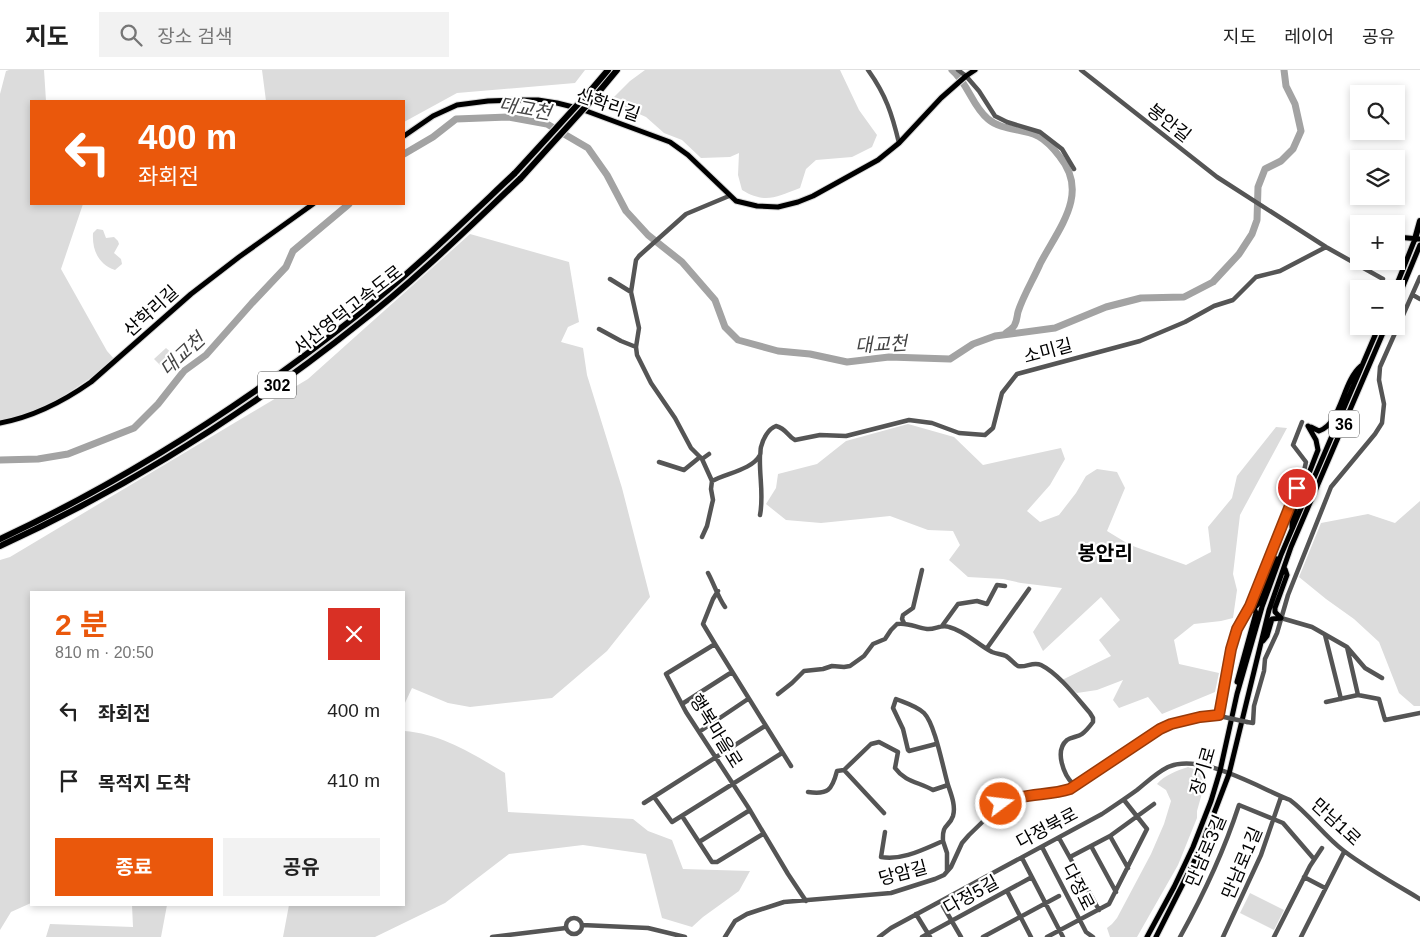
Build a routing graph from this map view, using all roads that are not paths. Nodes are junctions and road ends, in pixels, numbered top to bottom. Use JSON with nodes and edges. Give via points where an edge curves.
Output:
{"nodes":[{"id":1,"x":608,"y":70,"type":"edge"},
{"id":2,"x":617,"y":70,"type":"edge"},
{"id":3,"x":868,"y":70,"type":"edge"},
{"id":4,"x":958,"y":70,"type":"edge"},
{"id":5,"x":974,"y":70,"type":"edge"},
{"id":6,"x":1081,"y":70,"type":"edge"},
{"id":7,"x":963,"y":78,"type":"junction"},
{"id":8,"x":594,"y":92,"type":"junction"},
{"id":9,"x":405,"y":135,"type":"edge"},
{"id":10,"x":899,"y":143,"type":"junction"},
{"id":11,"x":1074,"y":169,"type":"dead end"},
{"id":12,"x":518,"y":175,"type":"junction"},
{"id":13,"x":729,"y":196,"type":"junction"},
{"id":14,"x":312,"y":205,"type":"edge"},
{"id":15,"x":1420,"y":221,"type":"edge"},
{"id":16,"x":1405,"y":239,"type":"edge"},
{"id":17,"x":1418,"y":241,"type":"edge"},
{"id":18,"x":1326,"y":247,"type":"junction"},
{"id":19,"x":1350,"y":259,"type":"edge"},
{"id":20,"x":1369,"y":270,"type":"edge"},
{"id":21,"x":1420,"y":277,"type":"edge"},
{"id":22,"x":610,"y":279,"type":"dead end"},
{"id":23,"x":1382,"y":279,"type":"dead end"},
{"id":24,"x":1399,"y":280,"type":"edge"},
{"id":25,"x":1404,"y":280,"type":"edge"},
{"id":26,"x":631,"y":292,"type":"junction"},
{"id":27,"x":1413,"y":294,"type":"junction"},
{"id":28,"x":1420,"y":299,"type":"edge"},
{"id":29,"x":599,"y":329,"type":"dead end"},
{"id":30,"x":1375,"y":335,"type":"edge"},
{"id":31,"x":1382,"y":335,"type":"edge"},
{"id":32,"x":636,"y":347,"type":"junction"},
{"id":33,"x":1363,"y":364,"type":"junction"},
{"id":34,"x":1302,"y":422,"type":"dead end"},
{"id":35,"x":0,"y":423,"type":"edge"},
{"id":36,"x":709,"y":454,"type":"dead end"},
{"id":37,"x":760,"y":456,"type":"junction"},
{"id":38,"x":701,"y":458,"type":"junction"},
{"id":39,"x":659,"y":462,"type":"dead end"},
{"id":40,"x":712,"y":481,"type":"junction"},
{"id":41,"x":760,"y":516,"type":"dead end"},
{"id":42,"x":1292,"y":530,"type":"junction"},
{"id":43,"x":702,"y":537,"type":"dead end"},
{"id":44,"x":0,"y":539,"type":"edge"},
{"id":45,"x":0,"y":546,"type":"edge"},
{"id":46,"x":1281,"y":555,"type":"junction"},
{"id":47,"x":1285,"y":569,"type":"junction"},
{"id":48,"x":922,"y":570,"type":"dead end"},
{"id":49,"x":708,"y":573,"type":"dead end"},
{"id":50,"x":1005,"y":586,"type":"dead end"},
{"id":51,"x":1029,"y":589,"type":"dead end"},
{"id":52,"x":718,"y":591,"type":"junction"},
{"id":53,"x":725,"y":607,"type":"dead end"},
{"id":54,"x":1252,"y":607,"type":"junction"},
{"id":55,"x":1281,"y":618,"type":"junction"},
{"id":56,"x":904,"y":623,"type":"junction"},
{"id":57,"x":942,"y":626,"type":"junction"},
{"id":58,"x":1325,"y":635,"type":"junction"},
{"id":59,"x":1260,"y":643,"type":"junction"},
{"id":60,"x":715,"y":644,"type":"junction"},
{"id":61,"x":1347,"y":647,"type":"junction"},
{"id":62,"x":986,"y":648,"type":"junction"},
{"id":63,"x":732,"y":672,"type":"junction"},
{"id":64,"x":1382,"y":678,"type":"dead end"},
{"id":65,"x":778,"y":694,"type":"dead end"},
{"id":66,"x":1237,"y":694,"type":"junction"},
{"id":67,"x":1358,"y":695,"type":"junction"},
{"id":68,"x":748,"y":699,"type":"junction"},
{"id":69,"x":1341,"y":699,"type":"junction"},
{"id":70,"x":1326,"y":702,"type":"dead end"},
{"id":71,"x":682,"y":704,"type":"junction"},
{"id":72,"x":1420,"y":713,"type":"edge"},
{"id":73,"x":1222,"y":716,"type":"junction"},
{"id":74,"x":764,"y":726,"type":"junction"},
{"id":75,"x":699,"y":732,"type":"junction"},
{"id":76,"x":936,"y":744,"type":"junction"},
{"id":77,"x":898,"y":752,"type":"junction"},
{"id":78,"x":909,"y":752,"type":"junction"},
{"id":79,"x":782,"y":753,"type":"junction"},
{"id":80,"x":715,"y":757,"type":"junction"},
{"id":81,"x":791,"y":766,"type":"dead end"},
{"id":82,"x":844,"y":770,"type":"junction"},
{"id":83,"x":1220,"y":771,"type":"junction"},
{"id":84,"x":1229,"y":774,"type":"junction"},
{"id":85,"x":732,"y":784,"type":"junction"},
{"id":86,"x":948,"y":785,"type":"junction"},
{"id":87,"x":1078,"y":785,"type":"junction"},
{"id":88,"x":808,"y":792,"type":"dead end"},
{"id":89,"x":654,"y":797,"type":"junction"},
{"id":90,"x":1281,"y":797,"type":"junction"},
{"id":91,"x":1124,"y":800,"type":"junction"},
{"id":92,"x":644,"y":803,"type":"dead end"},
{"id":93,"x":1154,"y":804,"type":"dead end"},
{"id":94,"x":750,"y":810,"type":"junction"},
{"id":95,"x":884,"y":813,"type":"dead end"},
{"id":96,"x":682,"y":816,"type":"junction"},
{"id":97,"x":1138,"y":817,"type":"junction"},
{"id":98,"x":1275,"y":819,"type":"junction"},
{"id":99,"x":885,"y":832,"type":"dead end"},
{"id":100,"x":763,"y":834,"type":"junction"},
{"id":101,"x":1110,"y":836,"type":"junction"},
{"id":102,"x":1059,"y":838,"type":"junction"},
{"id":103,"x":943,"y":841,"type":"junction"},
{"id":104,"x":699,"y":842,"type":"junction"},
{"id":105,"x":1090,"y":846,"type":"junction"},
{"id":106,"x":1042,"y":847,"type":"junction"},
{"id":107,"x":1322,"y":848,"type":"dead end"},
{"id":108,"x":1344,"y":852,"type":"junction"},
{"id":109,"x":1070,"y":857,"type":"junction"},
{"id":110,"x":1022,"y":858,"type":"junction"},
{"id":111,"x":1314,"y":859,"type":"junction"},
{"id":112,"x":1128,"y":868,"type":"junction"},
{"id":113,"x":947,"y":872,"type":"junction"},
{"id":114,"x":1032,"y":877,"type":"junction"},
{"id":115,"x":1304,"y":877,"type":"junction"},
{"id":116,"x":1325,"y":888,"type":"junction"},
{"id":117,"x":1007,"y":891,"type":"junction"},
{"id":118,"x":1116,"y":892,"type":"junction"},
{"id":119,"x":1059,"y":896,"type":"dead end"},
{"id":120,"x":1420,"y":900,"type":"edge"},
{"id":121,"x":806,"y":901,"type":"junction"},
{"id":122,"x":1045,"y":903,"type":"junction"},
{"id":123,"x":943,"y":906,"type":"dead end"},
{"id":124,"x":1099,"y":910,"type":"junction"},
{"id":125,"x":916,"y":914,"type":"junction"},
{"id":126,"x":1021,"y":917,"type":"junction"},
{"id":127,"x":1079,"y":920,"type":"junction"},
{"id":128,"x":952,"y":921,"type":"junction"},
{"id":129,"x":582,"y":925,"type":"junction"},
{"id":130,"x":566,"y":928,"type":"junction"},
{"id":131,"x":1060,"y":931,"type":"junction"},
{"id":132,"x":573,"y":935,"type":"edge"},
{"id":133,"x":930,"y":936,"type":"edge"},
{"id":134,"x":492,"y":937,"type":"edge"},
{"id":135,"x":685,"y":937,"type":"edge"},
{"id":136,"x":725,"y":937,"type":"edge"},
{"id":137,"x":879,"y":937,"type":"edge"},
{"id":138,"x":922,"y":937,"type":"edge"},
{"id":139,"x":961,"y":937,"type":"edge"},
{"id":140,"x":983,"y":937,"type":"edge"},
{"id":141,"x":1031,"y":937,"type":"edge"},
{"id":142,"x":1047,"y":937,"type":"edge"},
{"id":143,"x":1063,"y":937,"type":"edge"},
{"id":144,"x":1093,"y":937,"type":"edge"},
{"id":145,"x":1146,"y":937,"type":"edge"},
{"id":146,"x":1156,"y":937,"type":"edge"},
{"id":147,"x":1180,"y":937,"type":"edge"},
{"id":148,"x":1223,"y":937,"type":"edge"},
{"id":149,"x":1274,"y":937,"type":"edge"},
{"id":150,"x":1301,"y":937,"type":"edge"}],
"edges":[{"from":1,"to":8,"type":"highway","name":"서산영덕고속도로","number":"302"},
{"from":2,"to":8,"type":"highway","name":"서산영덕고속도로","number":"302"},
{"from":3,"to":10,"type":"street","via":[[884,94]]},
{"from":4,"to":7,"type":"street"},
{"from":5,"to":7,"type":"main road","name":"산학리길"},
{"from":6,"to":18,"type":"street","name":"봉안길","via":[[1202,166]]},
{"from":7,"to":10,"type":"main road","name":"산학리길"},
{"from":7,"to":11,"type":"street","via":[[979,90],[996,116],[1040,132],[1062,149]]},
{"from":8,"to":12,"type":"highway","name":"서산영덕고속도로","number":"302","bridge":true},
{"from":9,"to":13,"type":"main road","name":"산학리길","via":[[433,116],[457,105],[515,100],[563,104],[670,142],[688,155]]},
{"from":10,"to":13,"type":"main road","name":"산학리길","via":[[859,172],[798,202],[769,207],[736,201]]},
{"from":12,"to":44,"type":"highway","name":"서산영덕고속도로","number":"302","via":[[356,316],[259,390],[186,439],[98,491]]},
{"from":12,"to":45,"type":"highway","name":"서산영덕고속도로","number":"302","via":[[446,250],[362,322],[263,394],[190,443],[101,495]]},
{"from":13,"to":26,"type":"street","via":[[683,216],[639,256]]},
{"from":14,"to":35,"type":"main road","name":"산학리길","via":[[198,288],[84,387],[44,409]]},
{"from":15,"to":17,"type":"highway"},
{"from":16,"to":17,"type":"main road"},
{"from":17,"to":24,"type":"main road"},
{"from":17,"to":25,"type":"main road"},
{"from":18,"to":19,"type":"street"},
{"from":18,"to":37,"type":"street","name":"소미길","via":[[1280,271],[1256,277],[1233,300],[1140,341],[1017,374],[1002,394],[993,428],[985,434],[959,433],[932,423],[909,420],[846,436],[820,435],[796,440],[776,426],[766,435]]},
{"from":20,"to":23,"type":"street"},
{"from":21,"to":27,"type":"street"},
{"from":22,"to":26,"type":"street"},
{"from":26,"to":32,"type":"street","via":[[639,328]]},
{"from":27,"to":28,"type":"street"},
{"from":27,"to":55,"type":"street","via":[[1380,367],[1384,404],[1382,423],[1330,487]]},
{"from":29,"to":32,"type":"street"},
{"from":30,"to":33,"type":"main road","name":"장기로","number":"36"},
{"from":31,"to":47,"type":"main road","name":"장기로","number":"36","via":[[1301,522]]},
{"from":32,"to":38,"type":"street","via":[[648,378],[691,448]]},
{"from":33,"to":42,"type":"main road","name":"장기로","number":"36"},
{"from":33,"to":42,"type":"main road","via":[[1353,374],[1329,426],[1319,431],[1308,426],[1318,450],[1292,517]]},
{"from":34,"to":54,"type":"street","via":[[1293,445],[1306,462],[1304,472]]},
{"from":36,"to":38,"type":"street"},
{"from":37,"to":40,"type":"street","via":[[747,467]]},
{"from":37,"to":41,"type":"street","name":"소미길","via":[[759,477],[763,497]]},
{"from":38,"to":39,"type":"street","via":[[684,470]]},
{"from":38,"to":40,"type":"street"},
{"from":40,"to":43,"type":"street","via":[[712,504]]},
{"from":42,"to":46,"type":"main road","name":"장기로","number":"36"},
{"from":46,"to":54,"type":"main road","via":[[1274,564],[1261,600]]},
{"from":46,"to":66,"type":"main road","name":"장기로","number":"36"},
{"from":47,"to":55,"type":"main road","via":[[1287,574],[1274,608]]},
{"from":47,"to":59,"type":"main road","name":"장기로","number":"36"},
{"from":48,"to":56,"type":"street","via":[[913,608],[903,615]]},
{"from":49,"to":52,"type":"street"},
{"from":50,"to":57,"type":"street","via":[[997,585],[987,604],[977,601],[958,604]]},
{"from":51,"to":62,"type":"street"},
{"from":52,"to":53,"type":"street"},
{"from":52,"to":60,"type":"street","via":[[703,624]]},
{"from":54,"to":66,"type":"main road","via":[[1256,614],[1236,686]]},
{"from":54,"to":73,"type":"street","via":[[1237,629],[1231,649]]},
{"from":55,"to":58,"type":"street","via":[[1312,627]]},
{"from":55,"to":59,"type":"main road","via":[[1272,619]]},
{"from":55,"to":73,"type":"street","bridge":true,"via":[[1265,659],[1252,723]]},
{"from":56,"to":57,"type":"street","via":[[929,630]]},
{"from":56,"to":65,"type":"street","via":[[894,626],[884,639],[872,644],[864,656],[850,666],[804,670]]},
{"from":57,"to":62,"type":"street","via":[[960,630]]},
{"from":58,"to":61,"type":"street"},
{"from":58,"to":69,"type":"street"},
{"from":59,"to":84,"type":"main road","name":"장기로","number":"36"},
{"from":60,"to":63,"type":"street"},
{"from":60,"to":71,"type":"street","name":"행복마을로","via":[[666,674]]},
{"from":61,"to":64,"type":"street","via":[[1365,668]]},
{"from":61,"to":67,"type":"street"},
{"from":62,"to":87,"type":"street","via":[[1020,666],[1040,665],[1090,713],[1093,722],[1082,734],[1068,739],[1061,754],[1064,773]]},
{"from":63,"to":68,"type":"street"},
{"from":63,"to":71,"type":"street"},
{"from":66,"to":83,"type":"main road","name":"장기로","number":"36"},
{"from":67,"to":69,"type":"street"},
{"from":67,"to":72,"type":"street","via":[[1379,699],[1385,720]]},
{"from":68,"to":74,"type":"street"},
{"from":68,"to":75,"type":"street"},
{"from":69,"to":70,"type":"street"},
{"from":71,"to":75,"type":"street","name":"행복마을로"},
{"from":73,"to":87,"type":"street","name":"당암길","via":[[1200,717],[1160,729]]},
{"from":74,"to":79,"type":"street"},
{"from":74,"to":80,"type":"street"},
{"from":75,"to":80,"type":"street","name":"행복마을로"},
{"from":76,"to":78,"type":"street"},
{"from":76,"to":78,"type":"street","via":[[929,719],[923,712],[896,698],[893,708]]},
{"from":76,"to":86,"type":"street"},
{"from":77,"to":78,"type":"street"},
{"from":77,"to":82,"type":"street","via":[[878,742],[871,744]]},
{"from":77,"to":86,"type":"street","via":[[895,768],[904,778],[933,790]]},
{"from":79,"to":81,"type":"street"},
{"from":79,"to":85,"type":"street"},
{"from":80,"to":85,"type":"street","name":"행복마을로"},
{"from":80,"to":89,"type":"street"},
{"from":82,"to":88,"type":"street","via":[[837,771],[832,787],[826,792]]},
{"from":82,"to":95,"type":"street"},
{"from":83,"to":84,"type":"street","name":"다정북로"},
{"from":83,"to":91,"type":"street","name":"다정북로","via":[[1196,763],[1178,764],[1160,771]]},
{"from":83,"to":145,"type":"main road","name":"장기로","number":"36","via":[[1193,847]]},
{"from":84,"to":90,"type":"street","name":"만남1로"},
{"from":84,"to":146,"type":"main road","name":"장기로","number":"36","via":[[1200,850]]},
{"from":85,"to":94,"type":"street","name":"행복마을로"},
{"from":85,"to":96,"type":"street"},
{"from":86,"to":103,"type":"street","via":[[954,808],[942,831]]},
{"from":87,"to":113,"type":"street","name":"당암길","via":[[1058,793],[1001,804],[962,843]]},
{"from":89,"to":92,"type":"street"},
{"from":89,"to":96,"type":"street","via":[[672,822]]},
{"from":90,"to":98,"type":"street","name":"만남로1길"},
{"from":90,"to":108,"type":"street","name":"만남1로","via":[[1300,808]]},
{"from":91,"to":97,"type":"street"},
{"from":91,"to":102,"type":"street","name":"다정북로"},
{"from":93,"to":97,"type":"street"},
{"from":94,"to":100,"type":"street","name":"행복마을로"},
{"from":94,"to":104,"type":"street"},
{"from":96,"to":104,"type":"street"},
{"from":97,"to":101,"type":"street"},
{"from":97,"to":112,"type":"street","via":[[1147,829]]},
{"from":98,"to":111,"type":"street","name":"만남로3길","via":[[1286,825]]},
{"from":98,"to":147,"type":"street","name":"만남로3길","via":[[1239,805],[1212,875]]},
{"from":98,"to":148,"type":"street","name":"만남로1길"},
{"from":99,"to":103,"type":"street","via":[[881,857],[890,859]]},
{"from":100,"to":104,"type":"street","via":[[717,862],[712,862]]},
{"from":100,"to":121,"type":"street","name":"행복마을로"},
{"from":101,"to":105,"type":"street"},
{"from":101,"to":112,"type":"street"},
{"from":102,"to":106,"type":"street","name":"다정북로"},
{"from":102,"to":109,"type":"street"},
{"from":103,"to":113,"type":"street"},
{"from":105,"to":109,"type":"street"},
{"from":105,"to":118,"type":"street"},
{"from":106,"to":110,"type":"street","name":"다정북로"},
{"from":106,"to":127,"type":"street","name":"다정로"},
{"from":107,"to":111,"type":"street"},
{"from":108,"to":116,"type":"street"},
{"from":108,"to":120,"type":"street","name":"만남1로"},
{"from":109,"to":124,"type":"street"},
{"from":110,"to":114,"type":"street"},
{"from":110,"to":125,"type":"street","name":"다정북로"},
{"from":111,"to":115,"type":"street"},
{"from":112,"to":118,"type":"street"},
{"from":113,"to":121,"type":"street","name":"당암길","via":[[936,879],[892,893]]},
{"from":114,"to":117,"type":"street","name":"다정5길"},
{"from":114,"to":122,"type":"street"},
{"from":115,"to":116,"type":"street"},
{"from":115,"to":149,"type":"street"},
{"from":116,"to":150,"type":"street"},
{"from":117,"to":126,"type":"street"},
{"from":117,"to":128,"type":"street","name":"다정5길"},
{"from":118,"to":124,"type":"street","via":[[1109,904]]},
{"from":119,"to":122,"type":"street"},
{"from":121,"to":136,"type":"street","name":"당암길","via":[[784,902],[747,914],[735,921]]},
{"from":122,"to":126,"type":"street"},
{"from":122,"to":131,"type":"street"},
{"from":123,"to":128,"type":"street"},
{"from":124,"to":127,"type":"street"},
{"from":125,"to":133,"type":"street"},
{"from":125,"to":137,"type":"street","name":"다정북로"},
{"from":126,"to":140,"type":"street"},
{"from":126,"to":141,"type":"street"},
{"from":127,"to":131,"type":"street"},
{"from":127,"to":144,"type":"street","name":"다정로"},
{"from":128,"to":133,"type":"street","name":"다정5길"},
{"from":128,"to":139,"type":"street"},
{"from":129,"to":130,"type":"street","via":[[572,918],[566,923]]},
{"from":129,"to":132,"type":"street"},
{"from":129,"to":135,"type":"street","via":[[648,928]]},
{"from":130,"to":132,"type":"street"},
{"from":130,"to":134,"type":"street"},
{"from":131,"to":142,"type":"street"},
{"from":131,"to":143,"type":"street"},
{"from":133,"to":138,"type":"street","name":"다정5길"}]}
